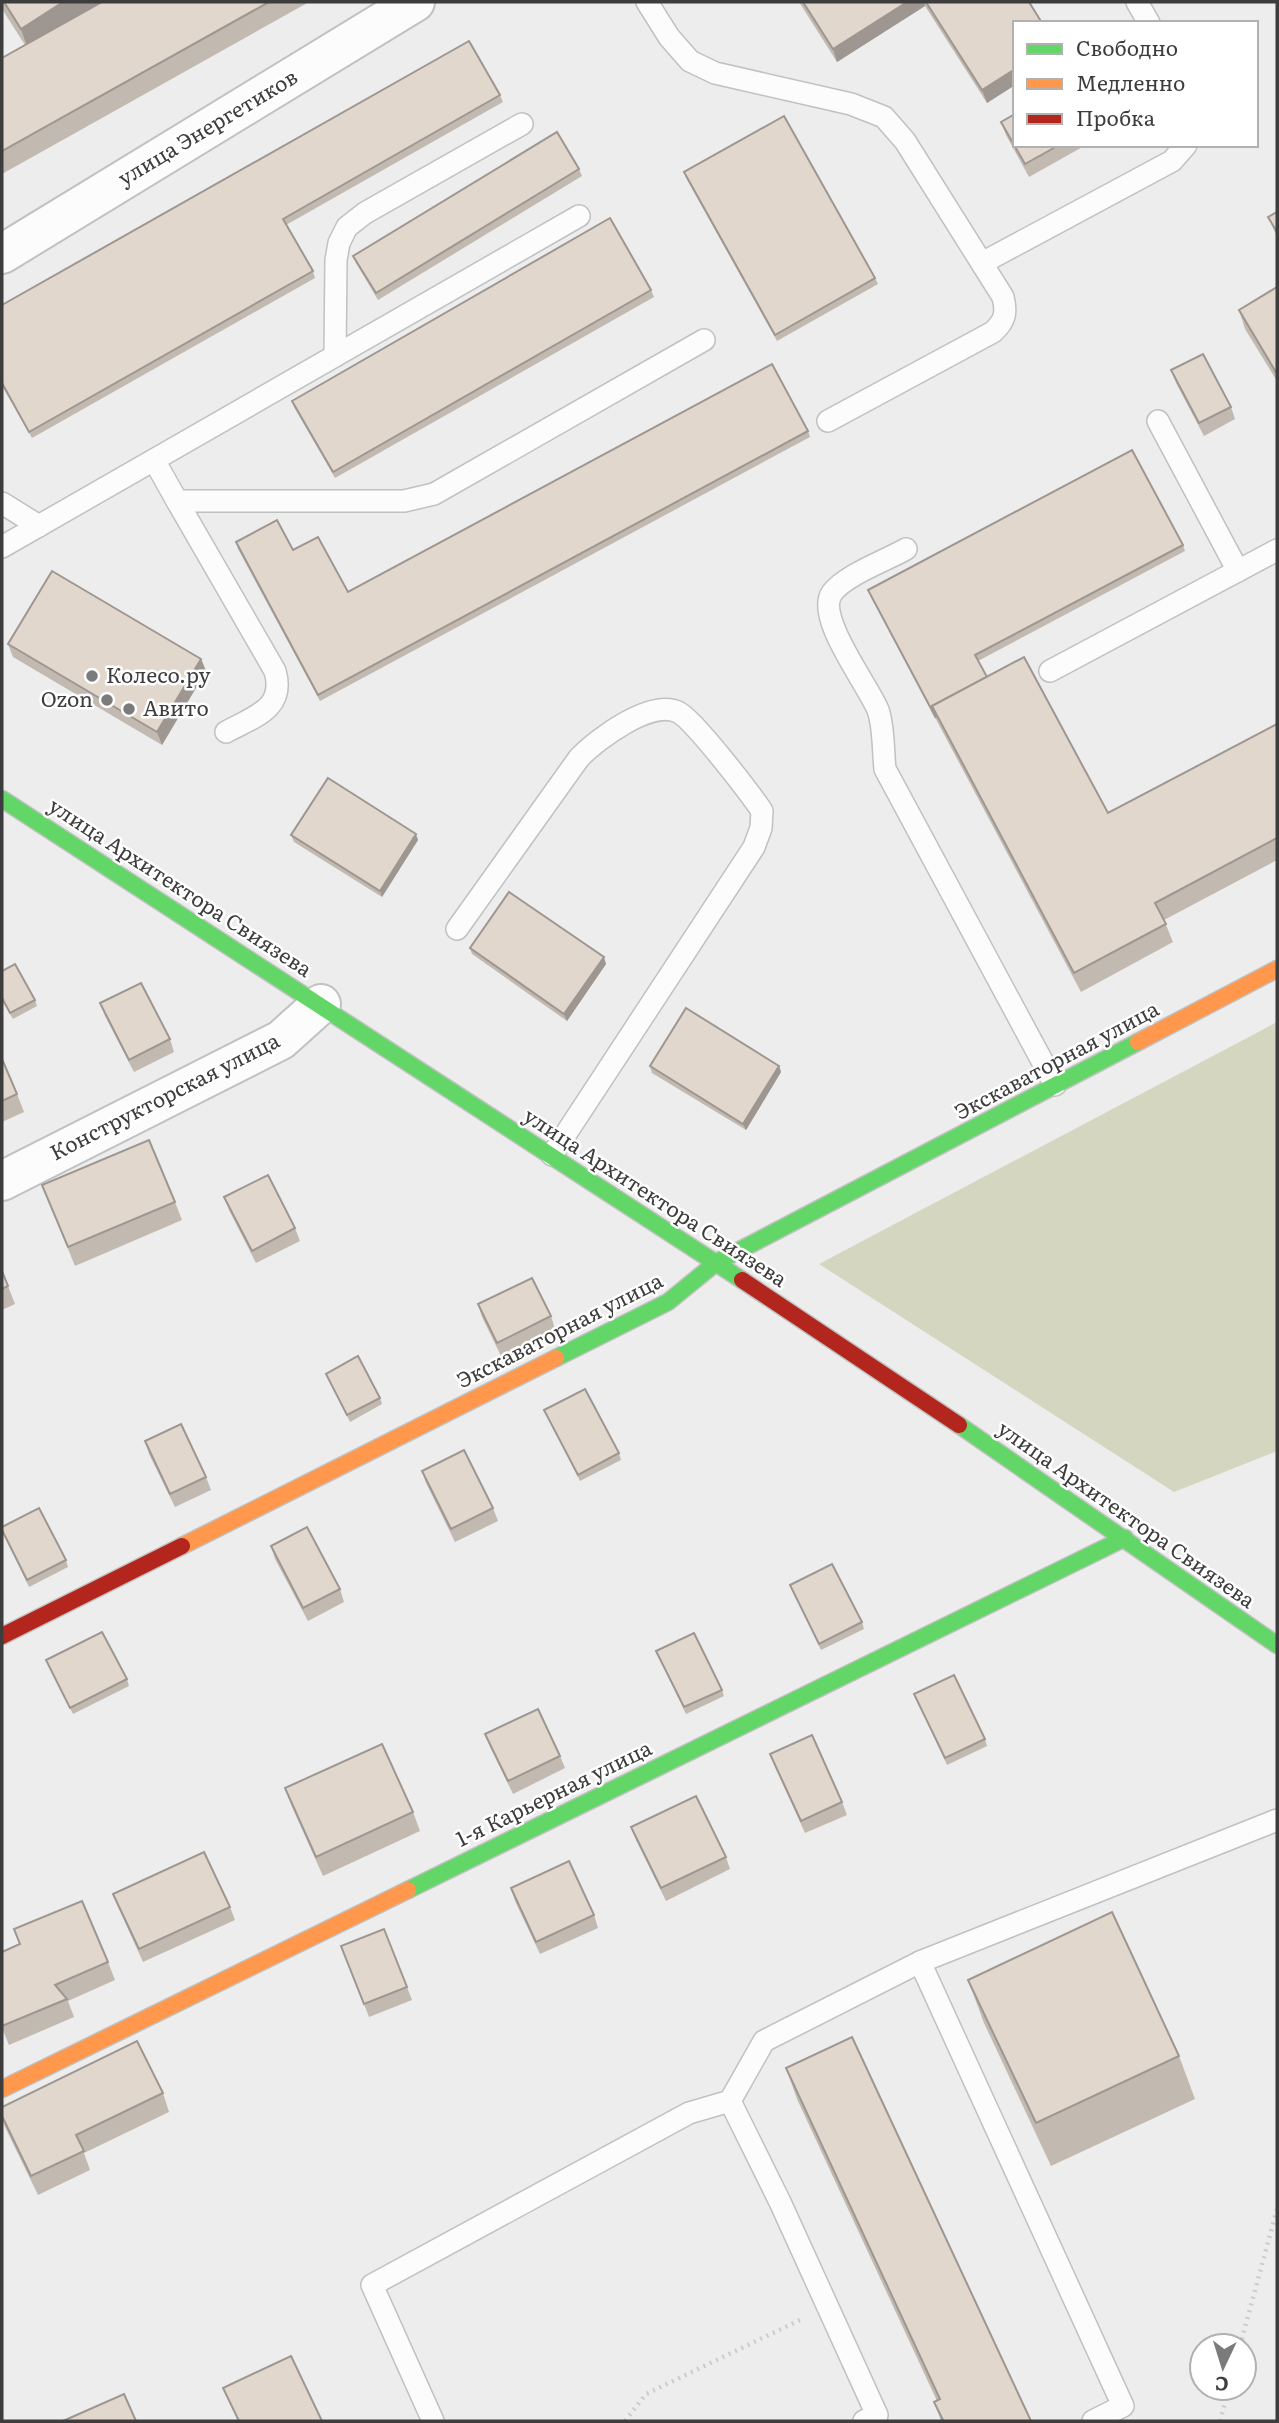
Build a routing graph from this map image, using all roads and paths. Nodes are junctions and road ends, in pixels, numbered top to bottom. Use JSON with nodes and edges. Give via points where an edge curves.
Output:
{"nodes":[{"id":1,"x":415,"y":2,"type":"edge"},
{"id":2,"x":647,"y":2,"type":"edge"},
{"id":3,"x":1137,"y":2,"type":"edge"},
{"id":4,"x":1148,"y":21,"type":"edge"},
{"id":5,"x":522,"y":124,"type":"dead end"},
{"id":6,"x":1184,"y":147,"type":"edge"},
{"id":7,"x":579,"y":216,"type":"dead end"},
{"id":8,"x":2,"y":254,"type":"edge"},
{"id":9,"x":982,"y":263,"type":"junction"},
{"id":10,"x":704,"y":340,"type":"dead end"},
{"id":11,"x":335,"y":356,"type":"junction"},
{"id":12,"x":828,"y":421,"type":"dead end"},
{"id":13,"x":1158,"y":421,"type":"dead end"},
{"id":14,"x":154,"y":460,"type":"junction"},
{"id":15,"x":177,"y":501,"type":"junction"},
{"id":16,"x":2,"y":503,"type":"edge"},
{"id":17,"x":39,"y":526,"type":"junction"},
{"id":18,"x":2,"y":547,"type":"edge"},
{"id":19,"x":906,"y":549,"type":"dead end"},
{"id":20,"x":1277,"y":550,"type":"edge"},
{"id":21,"x":1238,"y":571,"type":"junction"},
{"id":22,"x":1050,"y":671,"type":"dead end"},
{"id":23,"x":226,"y":733,"type":"dead end"},
{"id":24,"x":2,"y":799,"type":"edge"},
{"id":25,"x":457,"y":929,"type":"dead end"},
{"id":26,"x":1277,"y":969,"type":"edge"},
{"id":27,"x":321,"y":1003,"type":"junction"},
{"id":28,"x":1055,"y":1085,"type":"junction"},
{"id":29,"x":552,"y":1155,"type":"junction"},
{"id":30,"x":2,"y":1181,"type":"edge"},
{"id":31,"x":717,"y":1262,"type":"junction"},
{"id":32,"x":1125,"y":1538,"type":"junction"},
{"id":33,"x":2,"y":1636,"type":"edge"},
{"id":34,"x":1277,"y":1645,"type":"edge"},
{"id":35,"x":1277,"y":1820,"type":"edge"},
{"id":36,"x":920,"y":1962,"type":"junction"},
{"id":37,"x":2,"y":2089,"type":"edge"},
{"id":38,"x":730,"y":2101,"type":"junction"},
{"id":39,"x":1277,"y":2209,"type":"edge"},
{"id":40,"x":828,"y":2307,"type":"junction"},
{"id":41,"x":1244,"y":2332,"type":"edge"},
{"id":42,"x":1225,"y":2402,"type":"edge"},
{"id":43,"x":433,"y":2421,"type":"edge"},
{"id":44,"x":625,"y":2421,"type":"edge"},
{"id":45,"x":864,"y":2421,"type":"edge"},
{"id":46,"x":1093,"y":2421,"type":"edge"},
{"id":47,"x":1220,"y":2421,"type":"edge"}],
"edges":[{"from":1,"to":8,"type":"street","name":"улица Энергетиков"},
{"from":2,"to":9,"type":"lane","via":[[690,61],[715,73],[851,104],[884,117],[905,141]]},
{"from":3,"to":4,"type":"lane"},
{"from":5,"to":11,"type":"lane","via":[[347,227],[336,260]]},
{"from":6,"to":9,"type":"lane","via":[[1172,161]]},
{"from":7,"to":11,"type":"lane"},
{"from":9,"to":12,"type":"lane","via":[[1003,297],[1004,322]]},
{"from":10,"to":15,"type":"lane","via":[[434,494],[404,501]]},
{"from":11,"to":14,"type":"lane"},
{"from":13,"to":21,"type":"lane"},
{"from":14,"to":15,"type":"lane"},
{"from":14,"to":17,"type":"lane"},
{"from":15,"to":23,"type":"lane","via":[[279,685],[276,699],[265,710]]},
{"from":16,"to":17,"type":"lane"},
{"from":17,"to":18,"type":"lane"},
{"from":19,"to":28,"type":"lane","via":[[831,594],[832,626],[879,712],[885,769]]},
{"from":20,"to":21,"type":"lane"},
{"from":21,"to":22,"type":"lane"},
{"from":24,"to":27,"type":"street","name":"улица Архитектора Свиязева"},
{"from":25,"to":29,"type":"lane","via":[[579,758],[593,743],[651,711],[665,708],[687,719],[762,811],[754,847]]},
{"from":26,"to":28,"type":"street","name":"Экскаваторная улица"},
{"from":27,"to":29,"type":"street","name":"улица Архитектора Свиязева"},
{"from":27,"to":30,"type":"street","name":"Конструкторская улица","via":[[281,1040]]},
{"from":28,"to":31,"type":"street","name":"Экскаваторная улица"},
{"from":29,"to":31,"type":"street","name":"улица Архитектора Свиязева"},
{"from":31,"to":32,"type":"street","name":"улица Архитектора Свиязева"},
{"from":31,"to":33,"type":"street","name":"Экскаваторная улица","via":[[668,1302]]},
{"from":32,"to":34,"type":"street","name":"улица Архитектора Свиязева"},
{"from":32,"to":37,"type":"street","name":"1-я Карьерная улица"},
{"from":35,"to":36,"type":"lane"},
{"from":36,"to":38,"type":"lane","via":[[764,2041]]},
{"from":36,"to":46,"type":"lane","via":[[1124,2406]]},
{"from":38,"to":40,"type":"lane"},
{"from":38,"to":43,"type":"lane","via":[[688,2113],[372,2285]]},
{"from":39,"to":41,"type":"path"},
{"from":40,"to":44,"type":"path","via":[[646,2395]]},
{"from":40,"to":45,"type":"lane","via":[[877,2415]]},
{"from":42,"to":47,"type":"path"}]}
